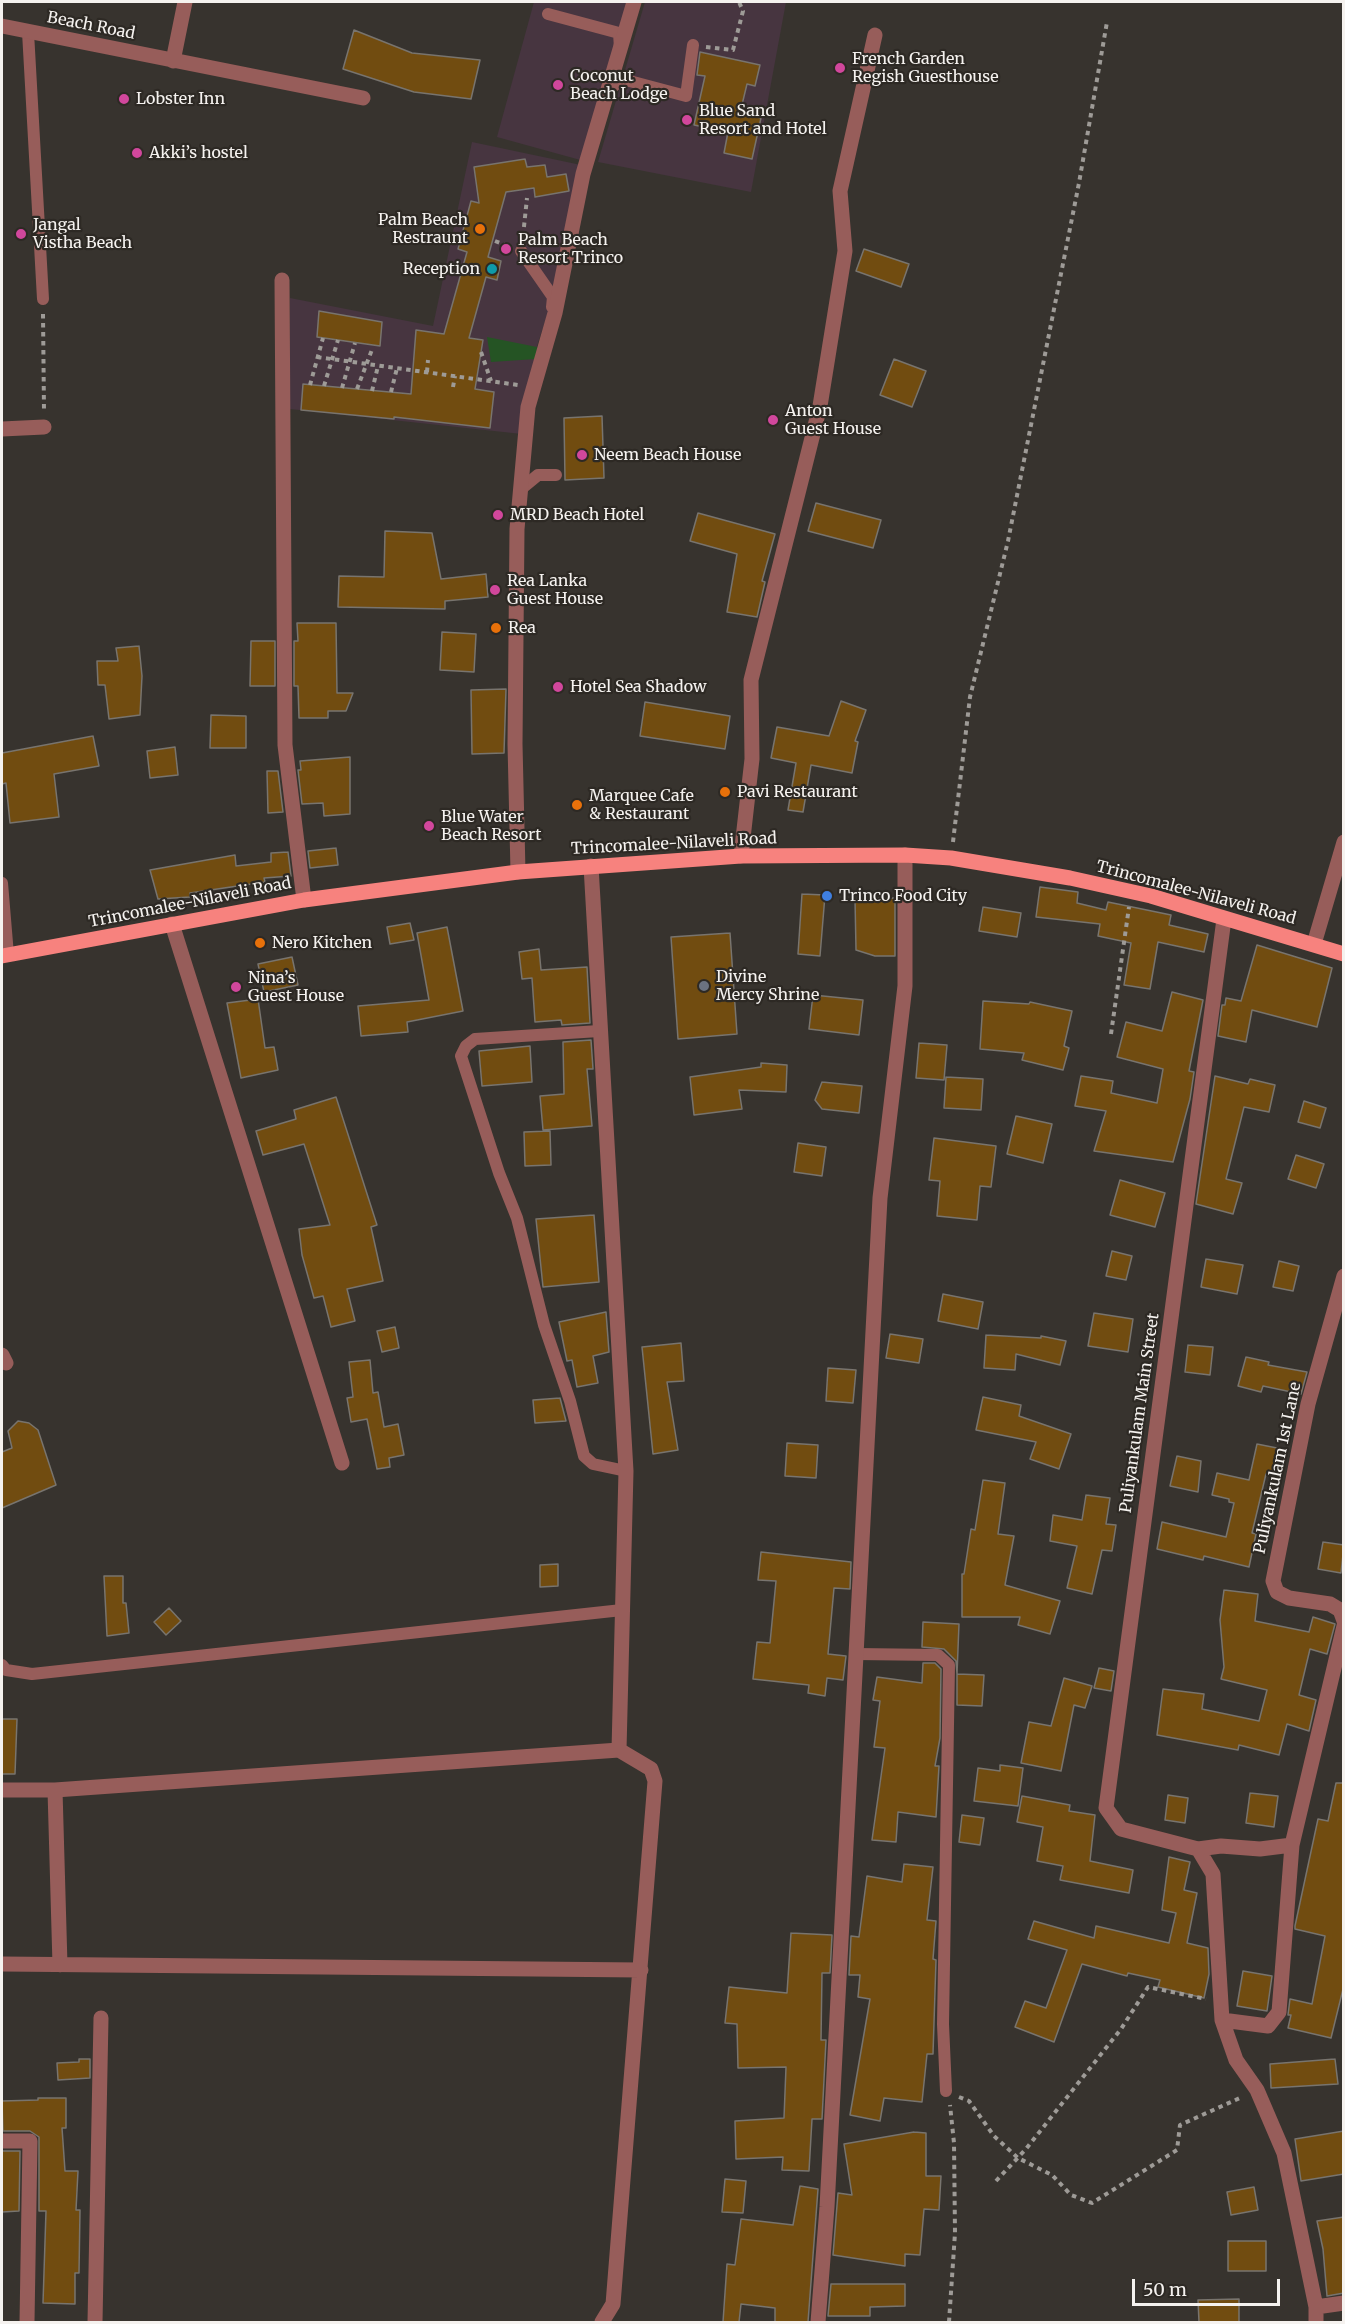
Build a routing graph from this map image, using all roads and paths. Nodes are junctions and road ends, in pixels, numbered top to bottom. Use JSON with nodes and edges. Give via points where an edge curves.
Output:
{"nodes":[{"id":1,"x":185,"y":2,"type":"edge"},
{"id":2,"x":634,"y":2,"type":"edge"},
{"id":3,"x":739,"y":2,"type":"edge"},
{"id":4,"x":548,"y":14,"type":"dead end"},
{"id":5,"x":1107,"y":22,"type":"dead end"},
{"id":6,"x":2,"y":26,"type":"edge"},
{"id":7,"x":28,"y":32,"type":"junction"},
{"id":8,"x":875,"y":36,"type":"dead end"},
{"id":9,"x":693,"y":45,"type":"joint"},
{"id":10,"x":620,"y":49,"type":"junction"},
{"id":11,"x":173,"y":61,"type":"junction"},
{"id":12,"x":608,"y":91,"type":"junction"},
{"id":13,"x":363,"y":98,"type":"dead end"},
{"id":14,"x":527,"y":198,"type":"dead end"},
{"id":15,"x":521,"y":251,"type":"joint"},
{"id":16,"x":282,"y":280,"type":"dead end"},
{"id":17,"x":43,"y":299,"type":"joint"},
{"id":18,"x":552,"y":324,"type":"junction"},
{"id":19,"x":323,"y":338,"type":"dead end"},
{"id":20,"x":338,"y":340,"type":"dead end"},
{"id":21,"x":355,"y":344,"type":"dead end"},
{"id":22,"x":373,"y":347,"type":"dead end"},
{"id":23,"x":481,"y":352,"type":"dead end"},
{"id":24,"x":317,"y":357,"type":"junction"},
{"id":25,"x":332,"y":359,"type":"junction"},
{"id":26,"x":428,"y":360,"type":"dead end"},
{"id":27,"x":350,"y":362,"type":"junction"},
{"id":28,"x":367,"y":364,"type":"junction"},
{"id":29,"x":378,"y":366,"type":"junction"},
{"id":30,"x":397,"y":368,"type":"junction"},
{"id":31,"x":427,"y":372,"type":"junction"},
{"id":32,"x":455,"y":376,"type":"junction"},
{"id":33,"x":491,"y":381,"type":"junction"},
{"id":34,"x":310,"y":385,"type":"dead end"},
{"id":35,"x":324,"y":386,"type":"dead end"},
{"id":36,"x":453,"y":387,"type":"dead end"},
{"id":37,"x":342,"y":388,"type":"dead end"},
{"id":38,"x":357,"y":389,"type":"dead end"},
{"id":39,"x":372,"y":391,"type":"dead end"},
{"id":40,"x":391,"y":392,"type":"dead end"},
{"id":41,"x":530,"y":401,"type":"junction"},
{"id":42,"x":44,"y":427,"type":"joint"},
{"id":43,"x":2,"y":429,"type":"edge"},
{"id":44,"x":556,"y":474,"type":"dead end"},
{"id":45,"x":521,"y":489,"type":"junction"},
{"id":46,"x":1344,"y":842,"type":"edge"},
{"id":47,"x":905,"y":855,"type":"junction"},
{"id":48,"x":741,"y":856,"type":"junction"},
{"id":49,"x":951,"y":858,"type":"junction"},
{"id":50,"x":591,"y":866,"type":"junction"},
{"id":51,"x":518,"y":872,"type":"junction"},
{"id":52,"x":2,"y":883,"type":"edge"},
{"id":53,"x":1130,"y":891,"type":"junction"},
{"id":54,"x":304,"y":900,"type":"junction"},
{"id":55,"x":1224,"y":919,"type":"junction"},
{"id":56,"x":172,"y":924,"type":"junction"},
{"id":57,"x":1314,"y":944,"type":"junction"},
{"id":58,"x":1344,"y":954,"type":"edge"},
{"id":59,"x":5,"y":956,"type":"edge"},
{"id":60,"x":599,"y":1031,"type":"junction"},
{"id":61,"x":1111,"y":1034,"type":"dead end"},
{"id":62,"x":1344,"y":1276,"type":"edge"},
{"id":63,"x":342,"y":1464,"type":"dead end"},
{"id":64,"x":626,"y":1471,"type":"junction"},
{"id":65,"x":622,"y":1610,"type":"junction"},
{"id":66,"x":1344,"y":1621,"type":"edge"},
{"id":67,"x":1344,"y":1626,"type":"edge"},
{"id":68,"x":856,"y":1654,"type":"junction"},
{"id":69,"x":2,"y":1665,"type":"edge"},
{"id":70,"x":619,"y":1750,"type":"junction"},
{"id":71,"x":2,"y":1790,"type":"edge"},
{"id":72,"x":55,"y":1790,"type":"junction"},
{"id":73,"x":1292,"y":1845,"type":"junction"},
{"id":74,"x":1198,"y":1849,"type":"junction"},
{"id":75,"x":2,"y":1964,"type":"edge"},
{"id":76,"x":60,"y":1965,"type":"junction"},
{"id":77,"x":641,"y":1970,"type":"junction"},
{"id":78,"x":1221,"y":2002,"type":"junction"},
{"id":79,"x":101,"y":2018,"type":"dead end"},
{"id":80,"x":1222,"y":2020,"type":"junction"},
{"id":81,"x":1257,"y":2090,"type":"junction"},
{"id":82,"x":946,"y":2091,"type":"junction"},
{"id":83,"x":2,"y":2141,"type":"edge"},
{"id":84,"x":1018,"y":2158,"type":"junction"},
{"id":85,"x":996,"y":2181,"type":"dead end"},
{"id":86,"x":1344,"y":2303,"type":"edge"},
{"id":87,"x":1316,"y":2307,"type":"junction"},
{"id":88,"x":27,"y":2322,"type":"edge"},
{"id":89,"x":95,"y":2322,"type":"edge"},
{"id":90,"x":602,"y":2322,"type":"edge"},
{"id":91,"x":818,"y":2322,"type":"edge"},
{"id":92,"x":949,"y":2322,"type":"edge"},
{"id":93,"x":1316,"y":2322,"type":"edge"}],
"edges":[{"from":1,"to":11,"type":"street"},
{"from":2,"to":10,"type":"street"},
{"from":3,"to":9,"type":"path","via":[[743,11],[734,50]]},
{"from":4,"to":10,"type":"lane","via":[[618,33]]},
{"from":5,"to":49,"type":"path","via":[[1008,541],[970,697]]},
{"from":6,"to":7,"type":"street","name":"Beach Road"},
{"from":7,"to":11,"type":"street","name":"Beach Road"},
{"from":7,"to":17,"type":"lane"},
{"from":8,"to":48,"type":"street","via":[[840,191],[844,251],[820,406],[751,680],[752,759]]},
{"from":9,"to":12,"type":"lane","via":[[686,96],[622,79]]},
{"from":10,"to":12,"type":"street"},
{"from":11,"to":13,"type":"street","name":"Beach Road"},
{"from":12,"to":18,"type":"street","via":[[582,174]]},
{"from":14,"to":15,"type":"path"},
{"from":15,"to":18,"type":"lane","via":[[553,297]]},
{"from":16,"to":54,"type":"street","via":[[285,745]]},
{"from":17,"to":42,"type":"path"},
{"from":18,"to":41,"type":"street"},
{"from":19,"to":24,"type":"path"},
{"from":20,"to":25,"type":"path"},
{"from":21,"to":27,"type":"path"},
{"from":22,"to":28,"type":"path"},
{"from":23,"to":33,"type":"path"},
{"from":24,"to":25,"type":"path"},
{"from":24,"to":34,"type":"path"},
{"from":25,"to":27,"type":"path"},
{"from":25,"to":35,"type":"path"},
{"from":26,"to":31,"type":"path"},
{"from":27,"to":28,"type":"path"},
{"from":27,"to":37,"type":"path"},
{"from":28,"to":29,"type":"path"},
{"from":28,"to":38,"type":"path"},
{"from":29,"to":30,"type":"path"},
{"from":29,"to":39,"type":"path"},
{"from":30,"to":31,"type":"path"},
{"from":30,"to":40,"type":"path"},
{"from":31,"to":32,"type":"path"},
{"from":32,"to":33,"type":"path"},
{"from":32,"to":36,"type":"path"},
{"from":33,"to":41,"type":"path","via":[[527,386]]},
{"from":41,"to":45,"type":"street"},
{"from":42,"to":43,"type":"street"},
{"from":44,"to":45,"type":"lane","via":[[538,475]]},
{"from":45,"to":51,"type":"street","via":[[517,529],[515,744]]},
{"from":46,"to":57,"type":"street"},
{"from":47,"to":48,"type":"main road","name":"Trincomalee-Nilaveli Road"},
{"from":47,"to":49,"type":"main road","name":"Trincomalee-Nilaveli Road"},
{"from":47,"to":68,"type":"street","via":[[905,986],[880,1198]]},
{"from":48,"to":50,"type":"main road","name":"Trincomalee-Nilaveli Road"},
{"from":49,"to":53,"type":"main road","name":"Trincomalee-Nilaveli Road"},
{"from":50,"to":51,"type":"main road","name":"Trincomalee-Nilaveli Road"},
{"from":50,"to":60,"type":"street"},
{"from":51,"to":54,"type":"main road","name":"Trincomalee-Nilaveli Road"},
{"from":52,"to":59,"type":"lane"},
{"from":53,"to":55,"type":"main road","name":"Trincomalee-Nilaveli Road"},
{"from":53,"to":61,"type":"path"},
{"from":54,"to":56,"type":"main road","name":"Trincomalee-Nilaveli Road"},
{"from":55,"to":57,"type":"main road","name":"Trincomalee-Nilaveli Road"},
{"from":55,"to":74,"type":"street","name":"Puliyankulam Main Street","via":[[1107,1808],[1121,1829]]},
{"from":56,"to":59,"type":"main road","name":"Trincomalee-Nilaveli Road"},
{"from":56,"to":63,"type":"street"},
{"from":57,"to":58,"type":"main road","name":"Trincomalee-Nilaveli Road"},
{"from":60,"to":64,"type":"street"},
{"from":60,"to":64,"type":"lane","via":[[475,1039],[461,1056],[517,1218],[544,1325],[584,1456],[593,1464]]},
{"from":62,"to":66,"type":"street","name":"Puliyankulam 1st Lane","via":[[1308,1404],[1273,1581],[1277,1592],[1289,1598],[1330,1604],[1340,1610]]},
{"from":64,"to":65,"type":"street"},
{"from":65,"to":69,"type":"lane","via":[[32,1674],[6,1670]]},
{"from":65,"to":70,"type":"street"},
{"from":67,"to":73,"type":"street"},
{"from":68,"to":82,"type":"lane","via":[[938,1655],[949,1665],[943,2025]]},
{"from":68,"to":91,"type":"street"},
{"from":70,"to":72,"type":"street"},
{"from":70,"to":77,"type":"street","via":[[651,1769],[655,1781]]},
{"from":71,"to":72,"type":"street"},
{"from":72,"to":76,"type":"street"},
{"from":73,"to":74,"type":"street"},
{"from":73,"to":80,"type":"street","via":[[1280,2012],[1268,2026]]},
{"from":74,"to":78,"type":"street","via":[[1213,1874]]},
{"from":75,"to":76,"type":"street"},
{"from":76,"to":77,"type":"street"},
{"from":77,"to":90,"type":"street","via":[[613,2304]]},
{"from":78,"to":80,"type":"street"},
{"from":78,"to":84,"type":"path","via":[[1148,1987],[1121,2029]]},
{"from":79,"to":89,"type":"street"},
{"from":80,"to":81,"type":"street","via":[[1236,2060]]},
{"from":81,"to":84,"type":"path","via":[[1180,2125],[1177,2150],[1092,2203],[1071,2195],[1052,2175]]},
{"from":81,"to":87,"type":"street","via":[[1284,2153]]},
{"from":82,"to":84,"type":"path","via":[[969,2101],[994,2136]]},
{"from":82,"to":92,"type":"path","via":[[954,2143],[955,2233]]},
{"from":83,"to":88,"type":"street","via":[[30,2141]]},
{"from":84,"to":85,"type":"path"},
{"from":86,"to":87,"type":"street"},
{"from":87,"to":93,"type":"street"}]}
